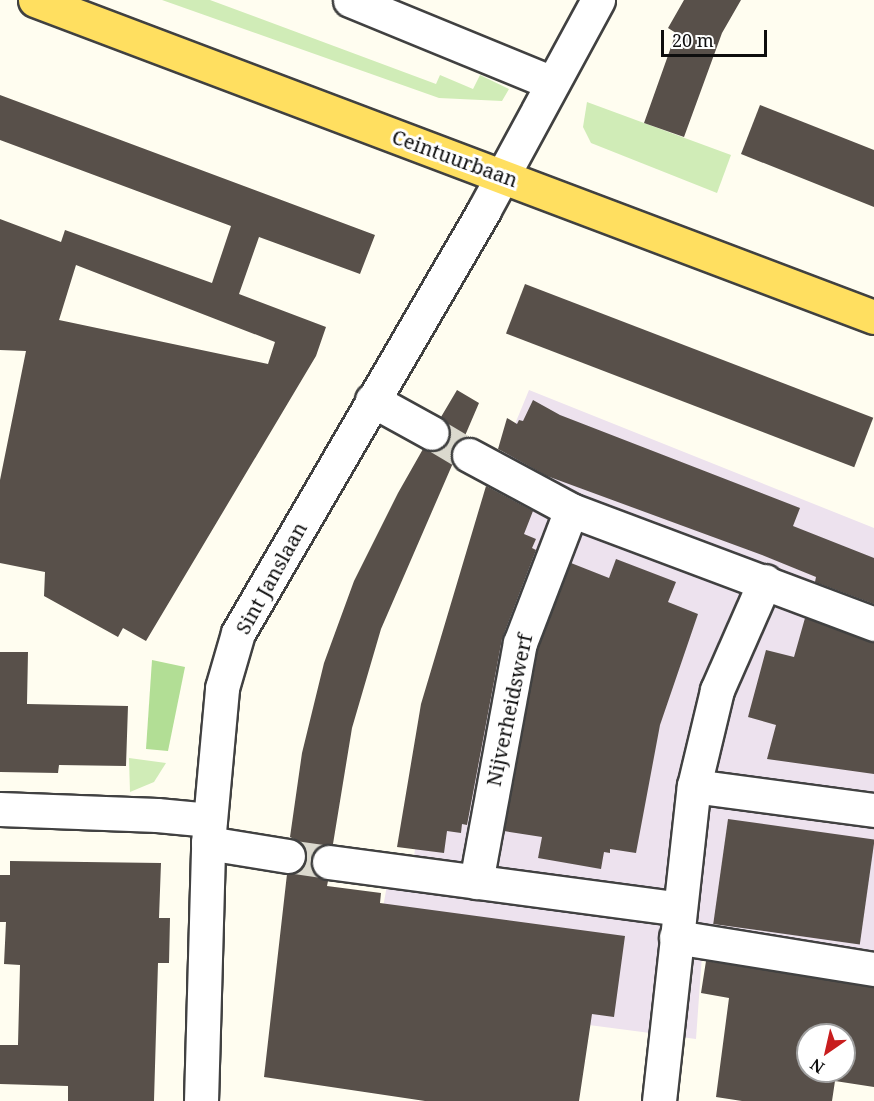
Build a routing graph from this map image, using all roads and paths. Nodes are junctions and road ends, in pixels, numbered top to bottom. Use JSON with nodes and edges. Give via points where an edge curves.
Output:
{"nodes":[{"id":1,"x":35,"y":0,"type":"edge"},
{"id":2,"x":350,"y":0,"type":"edge"},
{"id":3,"x":598,"y":0,"type":"edge"},
{"id":4,"x":552,"y":83,"type":"junction"},
{"id":5,"x":501,"y":175,"type":"junction"},
{"id":6,"x":874,"y":317,"type":"edge"},
{"id":7,"x":372,"y":400,"type":"junction"},
{"id":8,"x":432,"y":433,"type":"tunnel mouth"},
{"id":9,"x":470,"y":455,"type":"tunnel mouth"},
{"id":10,"x":571,"y":510,"type":"junction"},
{"id":11,"x":765,"y":581,"type":"junction"},
{"id":12,"x":874,"y":624,"type":"edge"},
{"id":13,"x":693,"y":786,"type":"junction"},
{"id":14,"x":0,"y":809,"type":"edge"},
{"id":15,"x":874,"y":810,"type":"edge"},
{"id":16,"x":209,"y":832,"type":"junction"},
{"id":17,"x":288,"y":856,"type":"tunnel mouth"},
{"id":18,"x":330,"y":862,"type":"tunnel mouth"},
{"id":19,"x":476,"y":882,"type":"junction"},
{"id":20,"x":677,"y":923,"type":"junction"},
{"id":21,"x":874,"y":969,"type":"edge"},
{"id":22,"x":201,"y":1101,"type":"edge"},
{"id":23,"x":659,"y":1101,"type":"edge"}],
"edges":[{"from":1,"to":5,"type":"main road","name":"Ceintuurbaan"},
{"from":2,"to":4,"type":"street"},
{"from":3,"to":4,"type":"street","name":"Sint Janslaan"},
{"from":4,"to":5,"type":"street","name":"Sint Janslaan"},
{"from":5,"to":6,"type":"main road","name":"Ceintuurbaan"},
{"from":5,"to":7,"type":"street","name":"Sint Janslaan"},
{"from":7,"to":8,"type":"street"},
{"from":7,"to":16,"type":"street","name":"Sint Janslaan","via":[[238,633],[222,688]]},
{"from":9,"to":10,"type":"street"},
{"from":10,"to":11,"type":"street"},
{"from":10,"to":19,"type":"street","name":"Nijverheidswerf","via":[[520,643]]},
{"from":11,"to":12,"type":"street"},
{"from":11,"to":13,"type":"street","via":[[717,690]]},
{"from":13,"to":15,"type":"street"},
{"from":13,"to":20,"type":"street"},
{"from":14,"to":16,"type":"street","via":[[157,814]]},
{"from":16,"to":17,"type":"street"},
{"from":16,"to":22,"type":"street","name":"Sint Janslaan"},
{"from":18,"to":19,"type":"street"},
{"from":19,"to":20,"type":"street"},
{"from":20,"to":21,"type":"street"},
{"from":20,"to":23,"type":"street"}]}
